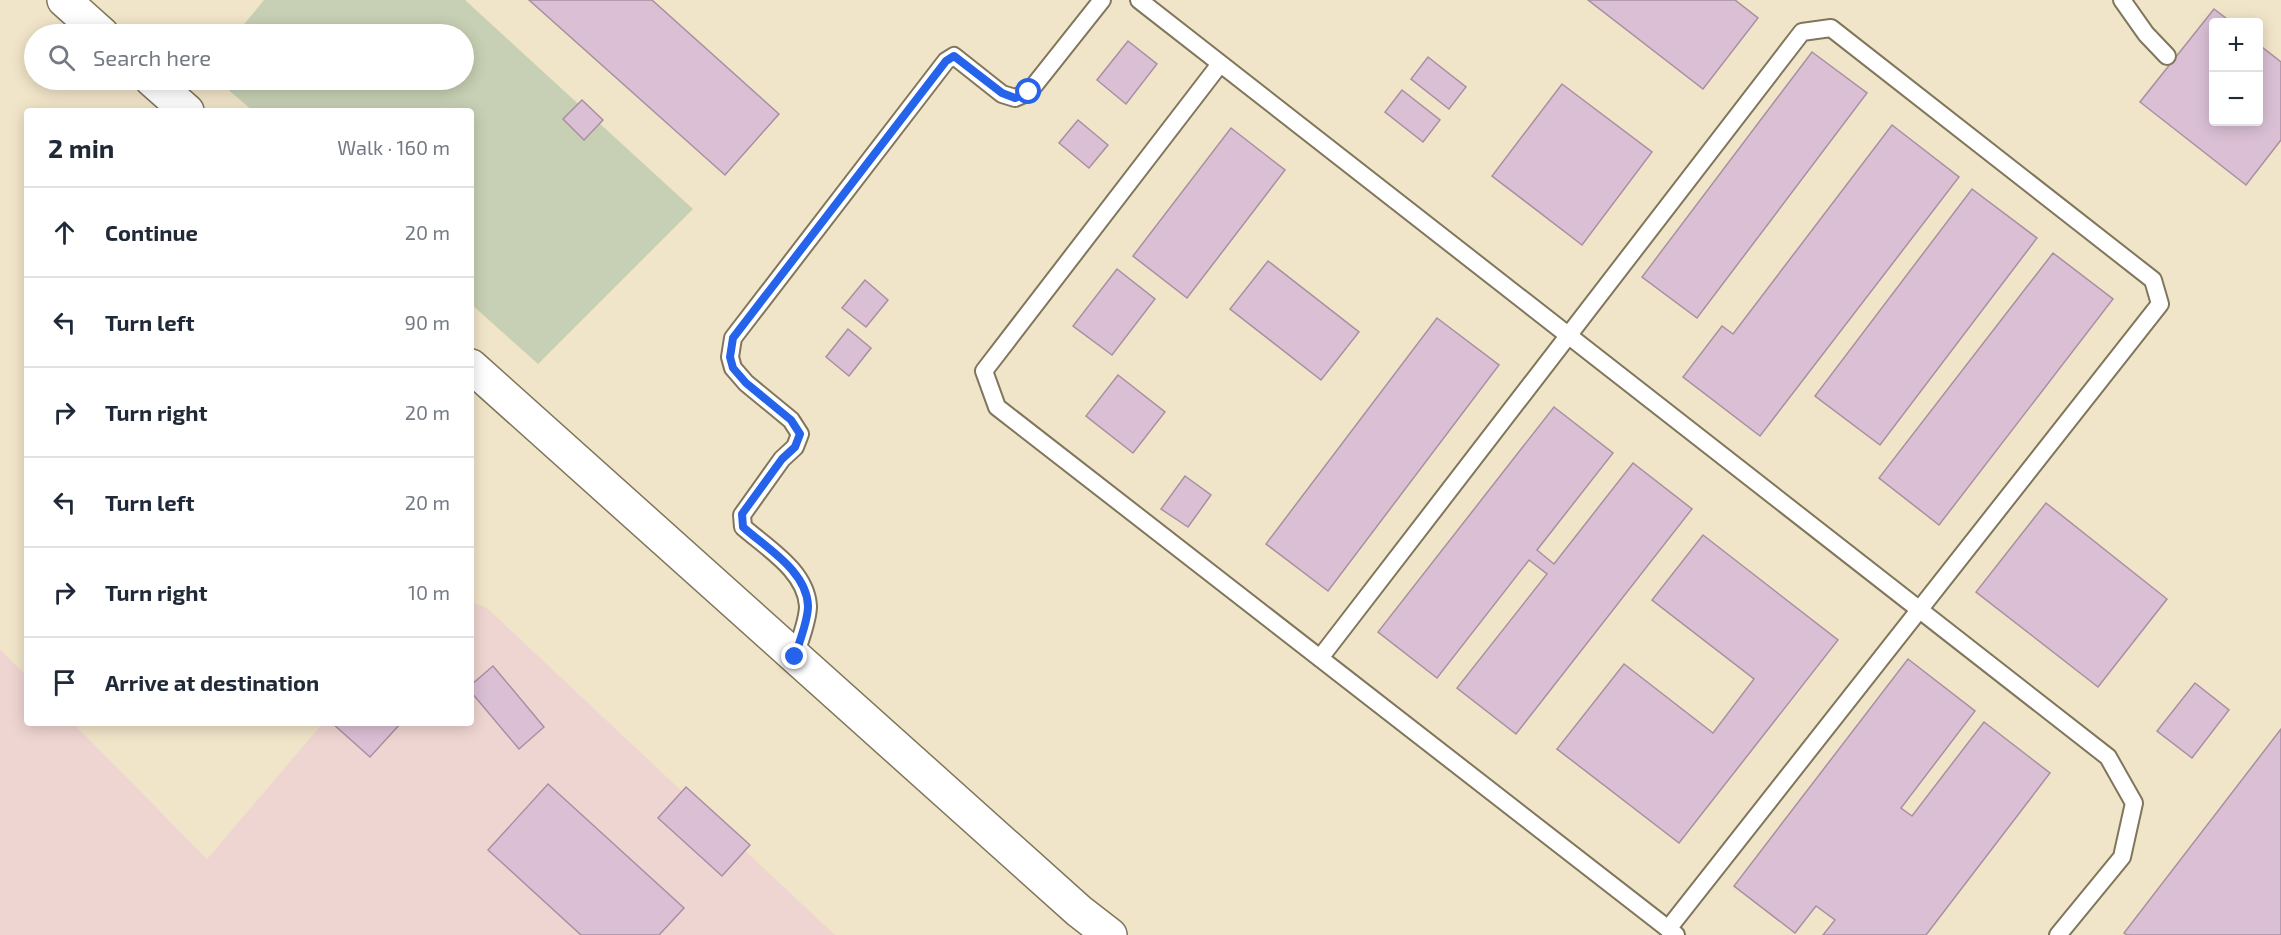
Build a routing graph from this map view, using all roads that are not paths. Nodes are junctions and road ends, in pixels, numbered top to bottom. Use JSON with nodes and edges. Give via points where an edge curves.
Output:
{"nodes":[{"id":1,"x":64,"y":0,"type":"edge"},
{"id":2,"x":1102,"y":0,"type":"edge"},
{"id":3,"x":1138,"y":0,"type":"edge"},
{"id":4,"x":2122,"y":0,"type":"edge"},
{"id":5,"x":91,"y":24,"type":"edge"},
{"id":6,"x":2167,"y":56,"type":"dead end"},
{"id":7,"x":1220,"y":64,"type":"junction"},
{"id":8,"x":163,"y":90,"type":"edge"},
{"id":9,"x":184,"y":108,"type":"edge"},
{"id":10,"x":1568,"y":335,"type":"junction"},
{"id":11,"x":474,"y":369,"type":"edge"},
{"id":12,"x":1920,"y":610,"type":"junction"},
{"id":13,"x":795,"y":657,"type":"junction"},
{"id":14,"x":1320,"y":658,"type":"junction"},
{"id":15,"x":1672,"y":932,"type":"edge"},
{"id":16,"x":1110,"y":935,"type":"edge"},
{"id":17,"x":2058,"y":935,"type":"edge"}],
"edges":[{"from":1,"to":5,"type":"highway"},
{"from":2,"to":13,"type":"lane","via":[[1029,92],[1015,98],[1002,93],[954,56],[946,61],[733,338],[733,368],[791,420],[800,434],[795,447],[742,514],[743,527],[795,573],[805,592],[808,607]]},
{"from":3,"to":7,"type":"lane"},
{"from":4,"to":6,"type":"lane"},
{"from":7,"to":10,"type":"lane"},
{"from":7,"to":14,"type":"lane","via":[[984,371],[997,407]]},
{"from":8,"to":9,"type":"highway"},
{"from":10,"to":12,"type":"lane"},
{"from":10,"to":12,"type":"lane","via":[[1802,32],[1831,28],[2153,280],[2160,304]]},
{"from":10,"to":14,"type":"lane"},
{"from":11,"to":13,"type":"highway"},
{"from":12,"to":15,"type":"lane"},
{"from":12,"to":17,"type":"lane","via":[[2108,757],[2134,803],[2122,857]]},
{"from":13,"to":16,"type":"highway"},
{"from":14,"to":15,"type":"lane"}]}
